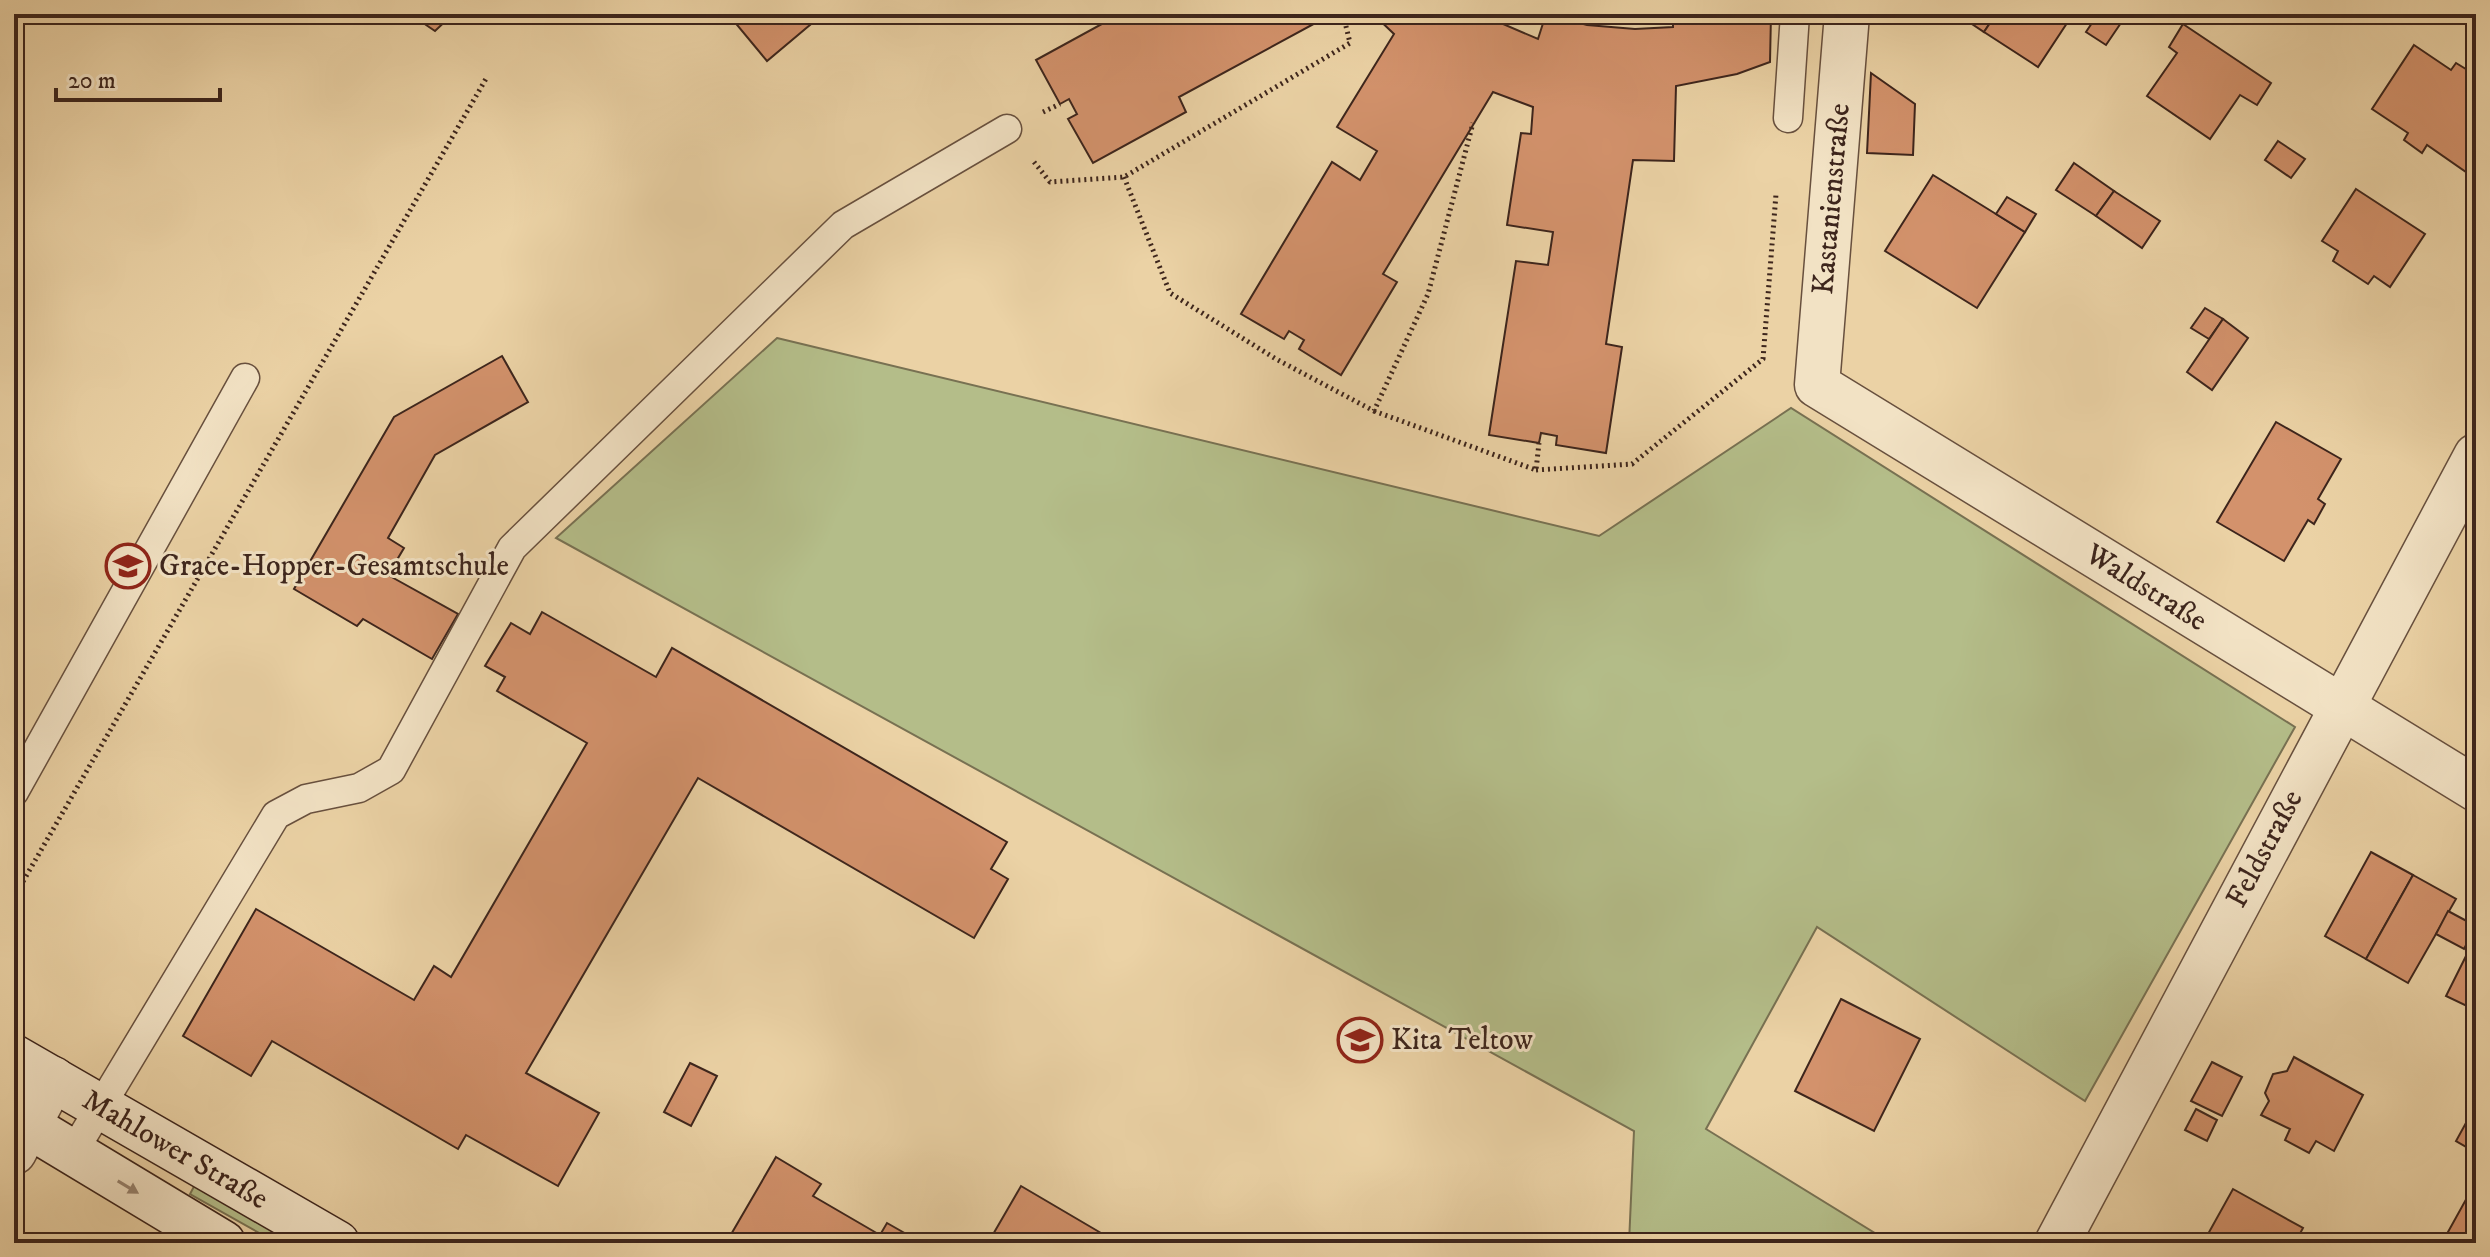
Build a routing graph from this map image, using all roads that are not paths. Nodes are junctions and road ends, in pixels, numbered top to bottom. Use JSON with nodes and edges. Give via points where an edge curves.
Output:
{"nodes":[{"id":1,"x":1795,"y":14,"type":"edge"},
{"id":2,"x":1847,"y":14,"type":"edge"},
{"id":3,"x":1788,"y":118,"type":"dead end"},
{"id":4,"x":1007,"y":129,"type":"road end"},
{"id":5,"x":245,"y":378,"type":"dead end"},
{"id":6,"x":1817,"y":385,"type":"joint"},
{"id":7,"x":2476,"y":456,"type":"edge"},
{"id":8,"x":2340,"y":708,"type":"junction"},
{"id":9,"x":2476,"y":789,"type":"edge"},
{"id":10,"x":14,"y":792,"type":"edge"},
{"id":11,"x":14,"y":1057,"type":"edge"},
{"id":12,"x":53,"y":1079,"type":"junction"},
{"id":13,"x":100,"y":1107,"type":"junction"},
{"id":14,"x":19,"y":1131,"type":"edge"},
{"id":15,"x":72,"y":1154,"type":"junction"},
{"id":16,"x":223,"y":1243,"type":"edge"},
{"id":17,"x":337,"y":1243,"type":"edge"},
{"id":18,"x":2057,"y":1243,"type":"edge"}],
"edges":[{"from":1,"to":3,"type":"lane"},
{"from":2,"to":6,"type":"street","name":"Kastanienstraße"},
{"from":4,"to":13,"type":"lane","via":[[843,225],[512,548],[391,770],[359,788],[306,799],[276,815]]},
{"from":5,"to":10,"type":"lane"},
{"from":6,"to":8,"type":"street","name":"Waldstraße"},
{"from":7,"to":8,"type":"street","name":"Feldstraße"},
{"from":8,"to":9,"type":"street","name":"Waldstraße"},
{"from":8,"to":18,"type":"street","name":"Feldstraße"},
{"from":11,"to":12,"type":"street","name":"Mahlower Straße"},
{"from":12,"to":13,"type":"street","name":"Mahlower Straße"},
{"from":12,"to":14,"type":"street"},
{"from":13,"to":15,"type":"lane"},
{"from":13,"to":17,"type":"street","name":"Mahlower Straße"},
{"from":14,"to":15,"type":"street","name":"Mahlower Straße"},
{"from":15,"to":16,"type":"street","name":"Mahlower Straße","one_way":true}]}
